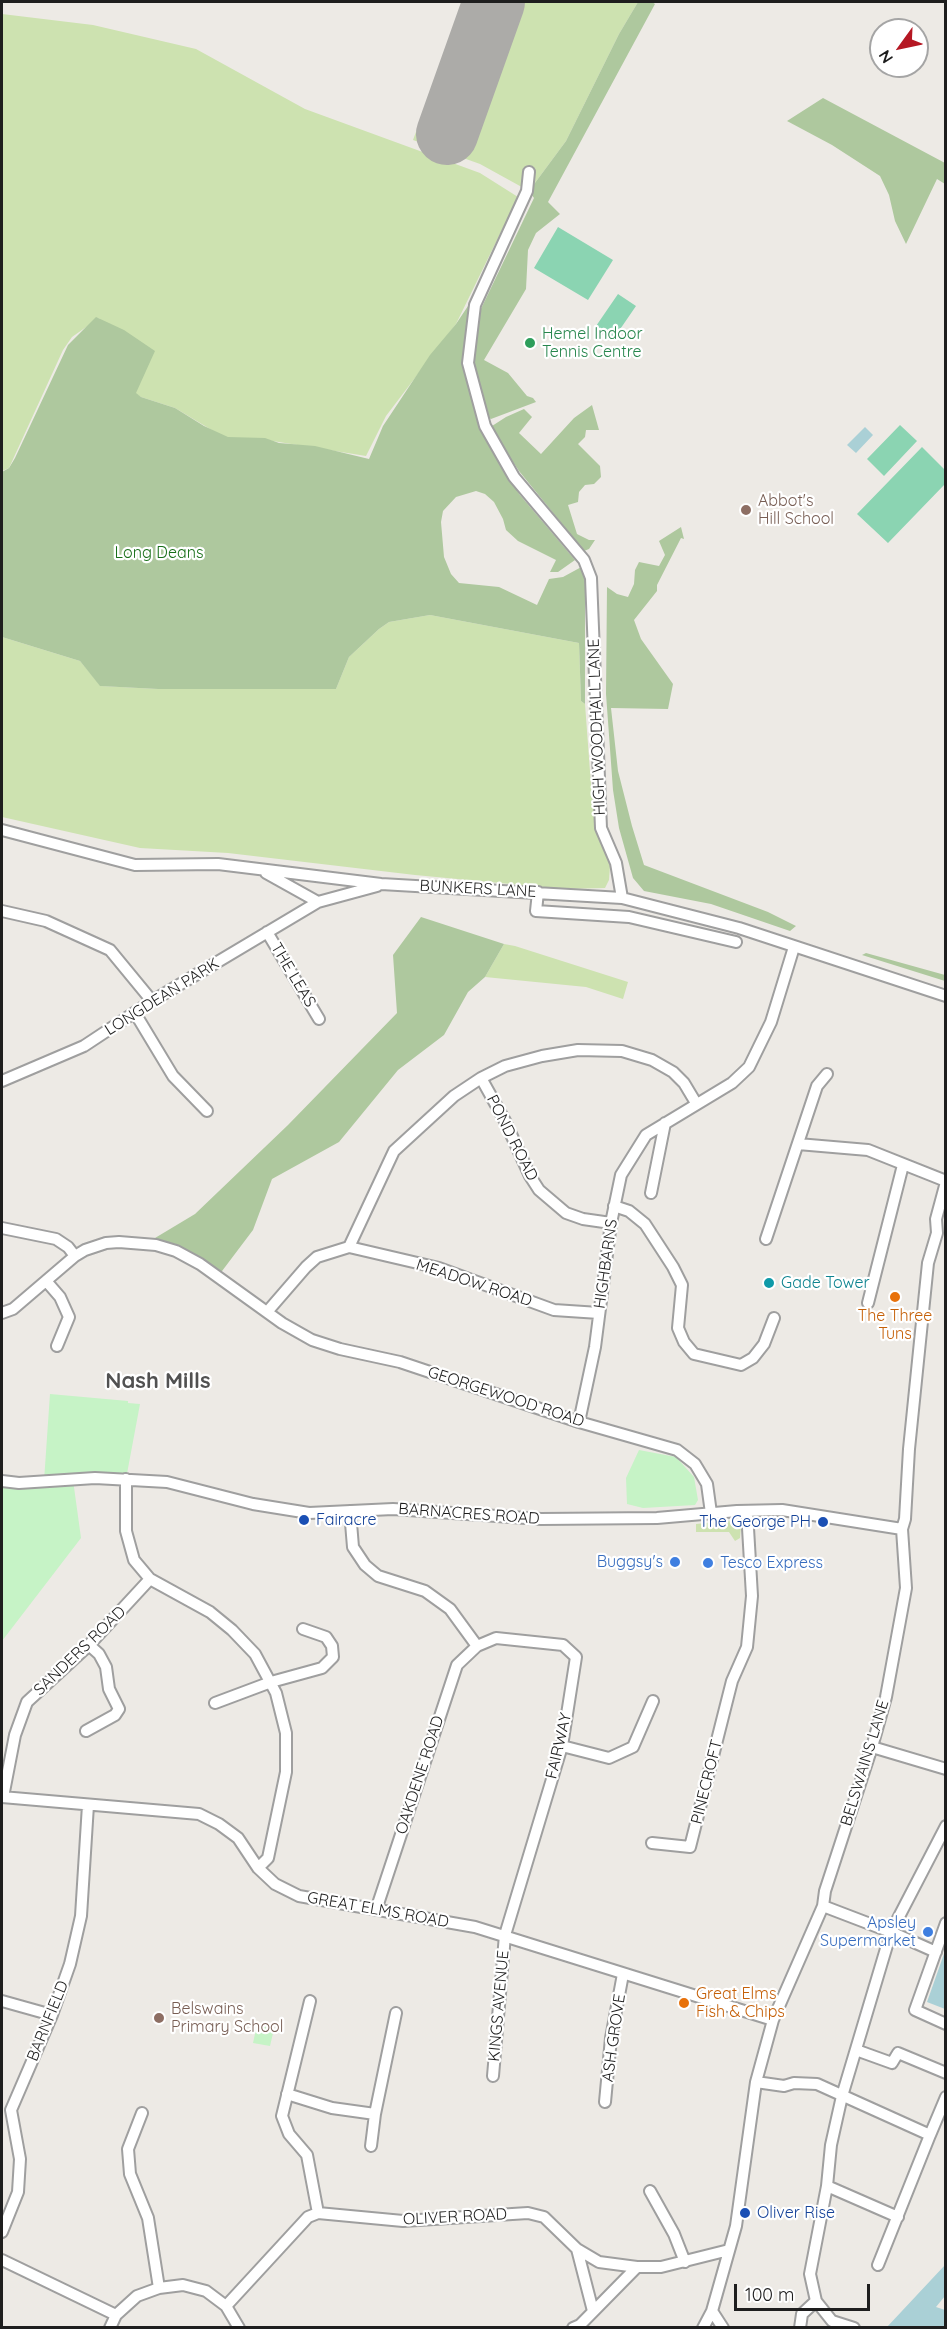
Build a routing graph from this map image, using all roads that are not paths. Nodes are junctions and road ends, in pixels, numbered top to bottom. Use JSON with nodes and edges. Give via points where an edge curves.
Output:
{"nodes":[{"id":1,"x":530,"y":172,"type":"dead end"},
{"id":2,"x":2,"y":830,"type":"edge"},
{"id":3,"x":260,"y":869,"type":"junction"},
{"id":4,"x":381,"y":884,"type":"junction"},
{"id":5,"x":538,"y":892,"type":"junction"},
{"id":6,"x":622,"y":898,"type":"junction"},
{"id":7,"x":318,"y":902,"type":"junction"},
{"id":8,"x":2,"y":911,"type":"edge"},
{"id":9,"x":267,"y":932,"type":"junction"},
{"id":10,"x":736,"y":942,"type":"dead end"},
{"id":11,"x":794,"y":947,"type":"junction"},
{"id":12,"x":945,"y":996,"type":"edge"},
{"id":13,"x":152,"y":1001,"type":"junction"},
{"id":14,"x":135,"y":1013,"type":"junction"},
{"id":15,"x":319,"y":1019,"type":"dead end"},
{"id":16,"x":827,"y":1074,"type":"dead end"},
{"id":17,"x":481,"y":1078,"type":"junction"},
{"id":18,"x":2,"y":1082,"type":"edge"},
{"id":19,"x":696,"y":1103,"type":"junction"},
{"id":20,"x":207,"y":1111,"type":"dead end"},
{"id":21,"x":664,"y":1123,"type":"junction"},
{"id":22,"x":798,"y":1144,"type":"junction"},
{"id":23,"x":903,"y":1165,"type":"junction"},
{"id":24,"x":945,"y":1182,"type":"edge"},
{"id":25,"x":651,"y":1193,"type":"dead end"},
{"id":26,"x":614,"y":1206,"type":"junction"},
{"id":27,"x":611,"y":1223,"type":"junction"},
{"id":28,"x":2,"y":1228,"type":"edge"},
{"id":29,"x":941,"y":1234,"type":"edge"},
{"id":30,"x":766,"y":1239,"type":"dead end"},
{"id":31,"x":349,"y":1247,"type":"junction"},
{"id":32,"x":75,"y":1256,"type":"junction"},
{"id":33,"x":47,"y":1282,"type":"junction"},
{"id":34,"x":868,"y":1303,"type":"dead end"},
{"id":35,"x":267,"y":1312,"type":"junction"},
{"id":36,"x":599,"y":1312,"type":"junction"},
{"id":37,"x":2,"y":1313,"type":"edge"},
{"id":38,"x":774,"y":1318,"type":"dead end"},
{"id":39,"x":57,"y":1346,"type":"dead end"},
{"id":40,"x":579,"y":1422,"type":"junction"},
{"id":41,"x":126,"y":1479,"type":"junction"},
{"id":42,"x":2,"y":1481,"type":"edge"},
{"id":43,"x":350,"y":1511,"type":"junction"},
{"id":44,"x":747,"y":1511,"type":"junction"},
{"id":45,"x":711,"y":1513,"type":"junction"},
{"id":46,"x":902,"y":1529,"type":"junction"},
{"id":47,"x":150,"y":1579,"type":"junction"},
{"id":48,"x":303,"y":1629,"type":"dead end"},
{"id":49,"x":89,"y":1645,"type":"junction"},
{"id":50,"x":477,"y":1646,"type":"junction"},
{"id":51,"x":271,"y":1682,"type":"junction"},
{"id":52,"x":653,"y":1701,"type":"dead end"},
{"id":53,"x":215,"y":1703,"type":"dead end"},
{"id":54,"x":86,"y":1731,"type":"dead end"},
{"id":55,"x":562,"y":1746,"type":"junction"},
{"id":56,"x":872,"y":1747,"type":"junction"},
{"id":57,"x":945,"y":1768,"type":"edge"},
{"id":58,"x":2,"y":1797,"type":"edge"},
{"id":59,"x":88,"y":1805,"type":"junction"},
{"id":60,"x":945,"y":1826,"type":"edge"},
{"id":61,"x":652,"y":1843,"type":"dead end"},
{"id":62,"x":258,"y":1868,"type":"junction"},
{"id":63,"x":823,"y":1906,"type":"junction"},
{"id":64,"x":376,"y":1910,"type":"junction"},
{"id":65,"x":945,"y":1923,"type":"edge"},
{"id":66,"x":891,"y":1932,"type":"junction"},
{"id":67,"x":505,"y":1935,"type":"junction"},
{"id":68,"x":936,"y":1952,"type":"junction"},
{"id":69,"x":623,"y":1974,"type":"junction"},
{"id":70,"x":2,"y":2001,"type":"edge"},
{"id":71,"x":310,"y":2001,"type":"dead end"},
{"id":72,"x":396,"y":2013,"type":"dead end"},
{"id":73,"x":52,"y":2015,"type":"junction"},
{"id":74,"x":773,"y":2020,"type":"junction"},
{"id":75,"x":945,"y":2024,"type":"edge"},
{"id":76,"x":856,"y":2050,"type":"junction"},
{"id":77,"x":945,"y":2073,"type":"edge"},
{"id":78,"x":493,"y":2076,"type":"dead end"},
{"id":79,"x":756,"y":2082,"type":"junction"},
{"id":80,"x":287,"y":2094,"type":"junction"},
{"id":81,"x":842,"y":2096,"type":"junction"},
{"id":82,"x":945,"y":2097,"type":"edge"},
{"id":83,"x":605,"y":2102,"type":"dead end"},
{"id":84,"x":142,"y":2113,"type":"dead end"},
{"id":85,"x":375,"y":2114,"type":"junction"},
{"id":86,"x":930,"y":2135,"type":"junction"},
{"id":87,"x":371,"y":2146,"type":"dead end"},
{"id":88,"x":827,"y":2186,"type":"junction"},
{"id":89,"x":650,"y":2192,"type":"dead end"},
{"id":90,"x":318,"y":2212,"type":"junction"},
{"id":91,"x":898,"y":2217,"type":"junction"},
{"id":92,"x":2,"y":2232,"type":"edge"},
{"id":93,"x":578,"y":2250,"type":"junction"},
{"id":94,"x":729,"y":2250,"type":"junction"},
{"id":95,"x":2,"y":2260,"type":"edge"},
{"id":96,"x":685,"y":2262,"type":"junction"},
{"id":97,"x":878,"y":2265,"type":"dead end"},
{"id":98,"x":637,"y":2267,"type":"junction"},
{"id":99,"x":159,"y":2288,"type":"junction"},
{"id":100,"x":816,"y":2301,"type":"junction"},
{"id":101,"x":226,"y":2306,"type":"junction"},
{"id":102,"x":593,"y":2311,"type":"junction"},
{"id":103,"x":712,"y":2311,"type":"junction"},
{"id":104,"x":116,"y":2315,"type":"junction"},
{"id":105,"x":110,"y":2328,"type":"edge"},
{"id":106,"x":239,"y":2328,"type":"edge"},
{"id":107,"x":573,"y":2328,"type":"edge"},
{"id":108,"x":703,"y":2328,"type":"edge"},
{"id":109,"x":723,"y":2328,"type":"edge"},
{"id":110,"x":800,"y":2328,"type":"edge"},
{"id":111,"x":854,"y":2328,"type":"edge"}],
"edges":[{"from":1,"to":6,"type":"street","name":"HIGH WOODHALL LANE","via":[[527,191],[475,305],[468,363],[486,426],[514,477],[584,560],[591,578],[602,828],[616,863]]},
{"from":2,"to":3,"type":"street","name":"BUNKERS LANE","via":[[135,865],[218,864]]},
{"from":3,"to":4,"type":"street","name":"BUNKERS LANE"},
{"from":3,"to":7,"type":"street"},
{"from":4,"to":5,"type":"street","name":"BUNKERS LANE"},
{"from":4,"to":7,"type":"street","name":"LONGDEAN PARK"},
{"from":5,"to":6,"type":"street","name":"BUNKERS LANE"},
{"from":5,"to":10,"type":"street","via":[[536,910],[628,917]]},
{"from":6,"to":11,"type":"street","name":"BUNKERS LANE","via":[[739,928]]},
{"from":7,"to":9,"type":"street","name":"LONGDEAN PARK"},
{"from":8,"to":13,"type":"street","via":[[46,921],[110,950]]},
{"from":9,"to":13,"type":"street","name":"LONGDEAN PARK"},
{"from":9,"to":15,"type":"street","name":"THE LEAS"},
{"from":11,"to":12,"type":"street","name":"BUNKERS LANE"},
{"from":11,"to":19,"type":"street","name":"HIGHBARNS","via":[[771,1022],[749,1067],[732,1083]]},
{"from":13,"to":14,"type":"street","name":"LONGDEAN PARK"},
{"from":14,"to":18,"type":"street","name":"LONGDEAN PARK","via":[[84,1046]]},
{"from":14,"to":20,"type":"street","via":[[173,1076]]},
{"from":16,"to":22,"type":"street","via":[[817,1086]]},
{"from":17,"to":19,"type":"street","via":[[505,1066],[542,1056],[578,1050],[622,1051],[673,1072]]},
{"from":17,"to":27,"type":"street","name":"POND ROAD","via":[[539,1190],[566,1213]]},
{"from":17,"to":31,"type":"street","via":[[454,1096],[394,1151]]},
{"from":19,"to":21,"type":"street","name":"HIGHBARNS"},
{"from":21,"to":25,"type":"street"},
{"from":21,"to":26,"type":"street","name":"HIGHBARNS","via":[[646,1135],[627,1165]]},
{"from":22,"to":23,"type":"street","via":[[868,1150]]},
{"from":22,"to":30,"type":"street"},
{"from":23,"to":24,"type":"street"},
{"from":23,"to":34,"type":"street"},
{"from":24,"to":29,"type":"street","name":"BELSWAINS LANE","via":[[936,1219]]},
{"from":26,"to":27,"type":"street","name":"HIGHBARNS"},
{"from":26,"to":38,"type":"street","via":[[629,1211],[645,1224],[674,1267],[682,1285],[678,1328],[694,1354],[741,1365],[764,1344]]},
{"from":27,"to":36,"type":"street","name":"HIGHBARNS"},
{"from":28,"to":32,"type":"street","via":[[56,1239]]},
{"from":29,"to":46,"type":"street","name":"BELSWAINS LANE","via":[[928,1263]]},
{"from":31,"to":35,"type":"street","via":[[317,1257]]},
{"from":31,"to":36,"type":"street","name":"MEADOW ROAD","via":[[439,1268],[554,1310]]},
{"from":32,"to":33,"type":"street"},
{"from":32,"to":35,"type":"street","name":"GEORGEWOOD ROAD","via":[[94,1246],[119,1242],[177,1251]]},
{"from":33,"to":37,"type":"street"},
{"from":33,"to":39,"type":"street","via":[[60,1297],[69,1317]]},
{"from":35,"to":40,"type":"street","name":"GEORGEWOOD ROAD","via":[[328,1346],[400,1362]]},
{"from":36,"to":40,"type":"street","name":"HIGHBARNS"},
{"from":40,"to":45,"type":"street","name":"GEORGEWOOD ROAD","via":[[677,1450],[695,1464],[707,1484]]},
{"from":41,"to":42,"type":"street","name":"BARNACRES ROAD"},
{"from":41,"to":43,"type":"street","name":"BARNACRES ROAD","via":[[167,1482],[309,1514]]},
{"from":41,"to":47,"type":"street","via":[[126,1531],[134,1560]]},
{"from":43,"to":45,"type":"street","name":"BARNACRES ROAD","via":[[393,1509],[541,1519],[670,1518]]},
{"from":43,"to":50,"type":"street","via":[[353,1547],[365,1565],[378,1576],[425,1591],[450,1609]]},
{"from":44,"to":45,"type":"street","name":"BARNACRES ROAD"},
{"from":44,"to":46,"type":"street","name":"BARNACRES ROAD","via":[[782,1510]]},
{"from":44,"to":61,"type":"street","name":"PINECROFT","via":[[752,1596],[747,1647],[732,1681],[690,1847]]},
{"from":46,"to":56,"type":"street","name":"BELSWAINS LANE","via":[[906,1588],[886,1697]]},
{"from":47,"to":49,"type":"street","name":"SANDERS ROAD"},
{"from":47,"to":51,"type":"street","via":[[210,1612],[232,1630],[255,1654]]},
{"from":48,"to":51,"type":"street","via":[[326,1637],[333,1657],[322,1668]]},
{"from":49,"to":54,"type":"street","via":[[106,1667],[109,1689],[119,1709]]},
{"from":49,"to":58,"type":"street","name":"SANDERS ROAD","via":[[27,1702],[15,1735]]},
{"from":50,"to":55,"type":"street","name":"FAIRWAY","via":[[496,1638],[563,1645],[576,1658]]},
{"from":50,"to":64,"type":"street","name":"OAKDENE ROAD","via":[[457,1665]]},
{"from":51,"to":53,"type":"street"},
{"from":51,"to":62,"type":"street","via":[[286,1733],[286,1772],[268,1858]]},
{"from":52,"to":55,"type":"street","via":[[633,1747],[609,1758]]},
{"from":55,"to":67,"type":"street","name":"FAIRWAY"},
{"from":56,"to":57,"type":"street"},
{"from":56,"to":63,"type":"street","name":"BELSWAINS LANE"},
{"from":58,"to":59,"type":"street","name":"GREAT ELMS ROAD"},
{"from":59,"to":62,"type":"street","name":"GREAT ELMS ROAD","via":[[199,1814],[238,1838]]},
{"from":59,"to":73,"type":"street","name":"BARNFIELD","via":[[81,1916]]},
{"from":60,"to":66,"type":"street"},
{"from":62,"to":64,"type":"street","name":"GREAT ELMS ROAD","via":[[275,1884],[299,1896]]},
{"from":63,"to":66,"type":"street"},
{"from":63,"to":74,"type":"street","name":"BELSWAINS LANE"},
{"from":64,"to":67,"type":"street","name":"GREAT ELMS ROAD"},
{"from":65,"to":68,"type":"street"},
{"from":66,"to":68,"type":"street"},
{"from":66,"to":76,"type":"street"},
{"from":67,"to":69,"type":"street","name":"GREAT ELMS ROAD"},
{"from":67,"to":78,"type":"street","name":"KINGS AVENUE"},
{"from":68,"to":75,"type":"street","via":[[915,2010]]},
{"from":69,"to":74,"type":"street","name":"GREAT ELMS ROAD"},
{"from":69,"to":83,"type":"street","name":"ASH GROVE"},
{"from":70,"to":73,"type":"street"},
{"from":71,"to":80,"type":"street"},
{"from":72,"to":85,"type":"street"},
{"from":73,"to":92,"type":"street","name":"BARNFIELD","via":[[11,2110],[20,2159],[18,2192]]},
{"from":74,"to":79,"type":"street","name":"BELSWAINS LANE"},
{"from":76,"to":77,"type":"street","via":[[892,2063],[898,2053]]},
{"from":76,"to":81,"type":"street"},
{"from":79,"to":81,"type":"street","via":[[784,2086],[811,2083]]},
{"from":79,"to":94,"type":"street","name":"BELSWAINS LANE","via":[[736,2226]]},
{"from":80,"to":85,"type":"street","via":[[332,2108]]},
{"from":80,"to":90,"type":"street","via":[[282,2116],[289,2134],[307,2155]]},
{"from":81,"to":86,"type":"street"},
{"from":81,"to":88,"type":"street"},
{"from":82,"to":86,"type":"street"},
{"from":84,"to":99,"type":"street","via":[[128,2158],[130,2174],[148,2218]]},
{"from":85,"to":87,"type":"street"},
{"from":86,"to":91,"type":"street"},
{"from":88,"to":91,"type":"street"},
{"from":88,"to":100,"type":"street","via":[[810,2274]]},
{"from":89,"to":96,"type":"street"},
{"from":90,"to":93,"type":"street","name":"OLIVER ROAD","via":[[403,2221],[528,2213],[544,2217]]},
{"from":90,"to":101,"type":"street","via":[[308,2217]]},
{"from":91,"to":97,"type":"street"},
{"from":93,"to":98,"type":"street","name":"OLIVER ROAD","via":[[599,2262]]},
{"from":93,"to":102,"type":"street"},
{"from":94,"to":96,"type":"street"},
{"from":94,"to":103,"type":"street","name":"BELSWAINS LANE"},
{"from":95,"to":104,"type":"street"},
{"from":96,"to":98,"type":"street"},
{"from":98,"to":102,"type":"street"},
{"from":99,"to":101,"type":"street","via":[[183,2285],[206,2291]]},
{"from":99,"to":104,"type":"street","via":[[138,2296]]},
{"from":100,"to":110,"type":"street","via":[[802,2314]]},
{"from":100,"to":111,"type":"street","via":[[832,2321]]},
{"from":101,"to":106,"type":"street"},
{"from":102,"to":107,"type":"street"},
{"from":103,"to":108,"type":"street","name":"BELSWAINS LANE"},
{"from":103,"to":109,"type":"street"},
{"from":104,"to":105,"type":"street"}]}
